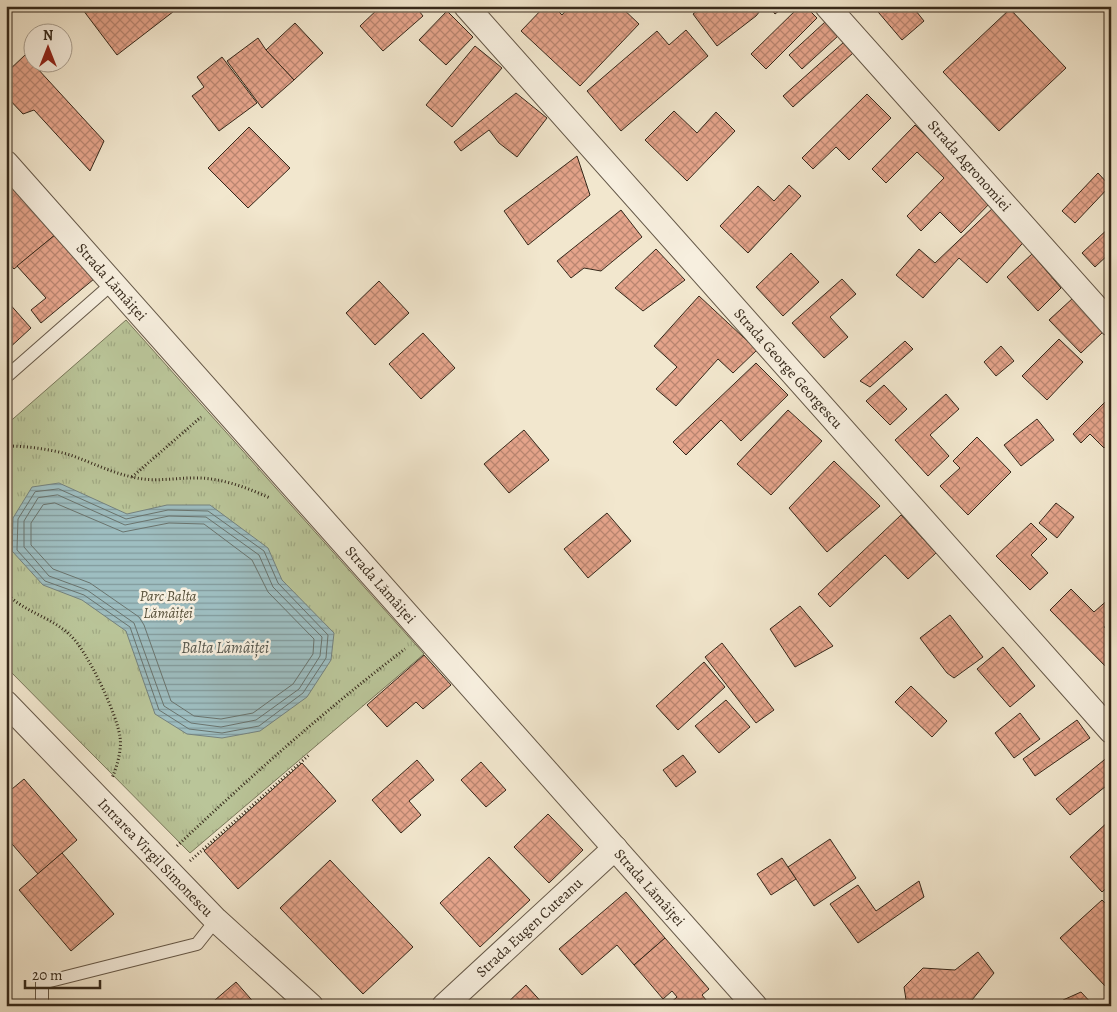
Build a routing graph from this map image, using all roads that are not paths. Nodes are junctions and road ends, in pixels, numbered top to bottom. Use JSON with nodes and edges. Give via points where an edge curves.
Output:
{"nodes":[{"id":1,"x":466,"y":6,"type":"edge"},
{"id":2,"x":827,"y":6,"type":"edge"},
{"id":3,"x":6,"y":163,"type":"edge"},
{"id":4,"x":113,"y":283,"type":"junction"},
{"id":5,"x":1111,"y":324,"type":"edge"},
{"id":6,"x":6,"y":377,"type":"edge"},
{"id":7,"x":6,"y":703,"type":"edge"},
{"id":8,"x":1111,"y":731,"type":"edge"},
{"id":9,"x":615,"y":848,"type":"junction"},
{"id":10,"x":216,"y":920,"type":"junction"},
{"id":11,"x":42,"y":1006,"type":"edge"},
{"id":12,"x":310,"y":1006,"type":"edge"},
{"id":13,"x":444,"y":1006,"type":"edge"},
{"id":14,"x":755,"y":1006,"type":"edge"}],
"edges":[{"from":1,"to":8,"type":"street","name":"Strada George Georgescu"},
{"from":2,"to":5,"type":"street","name":"Strada Agronomiei"},
{"from":3,"to":4,"type":"street","name":"Strada Lămâiței"},
{"from":4,"to":6,"type":"lane"},
{"from":4,"to":9,"type":"street","name":"Strada Lămâiței"},
{"from":7,"to":10,"type":"street","name":"Intrarea Virgil Simonescu"},
{"from":9,"to":13,"type":"street","name":"Strada Eugen Cuteanu"},
{"from":9,"to":14,"type":"street","name":"Strada Lămâiței"},
{"from":10,"to":11,"type":"lane","via":[[197,944],[42,983]]},
{"from":10,"to":12,"type":"street","name":"Intrarea Virgil Simonescu"}]}
